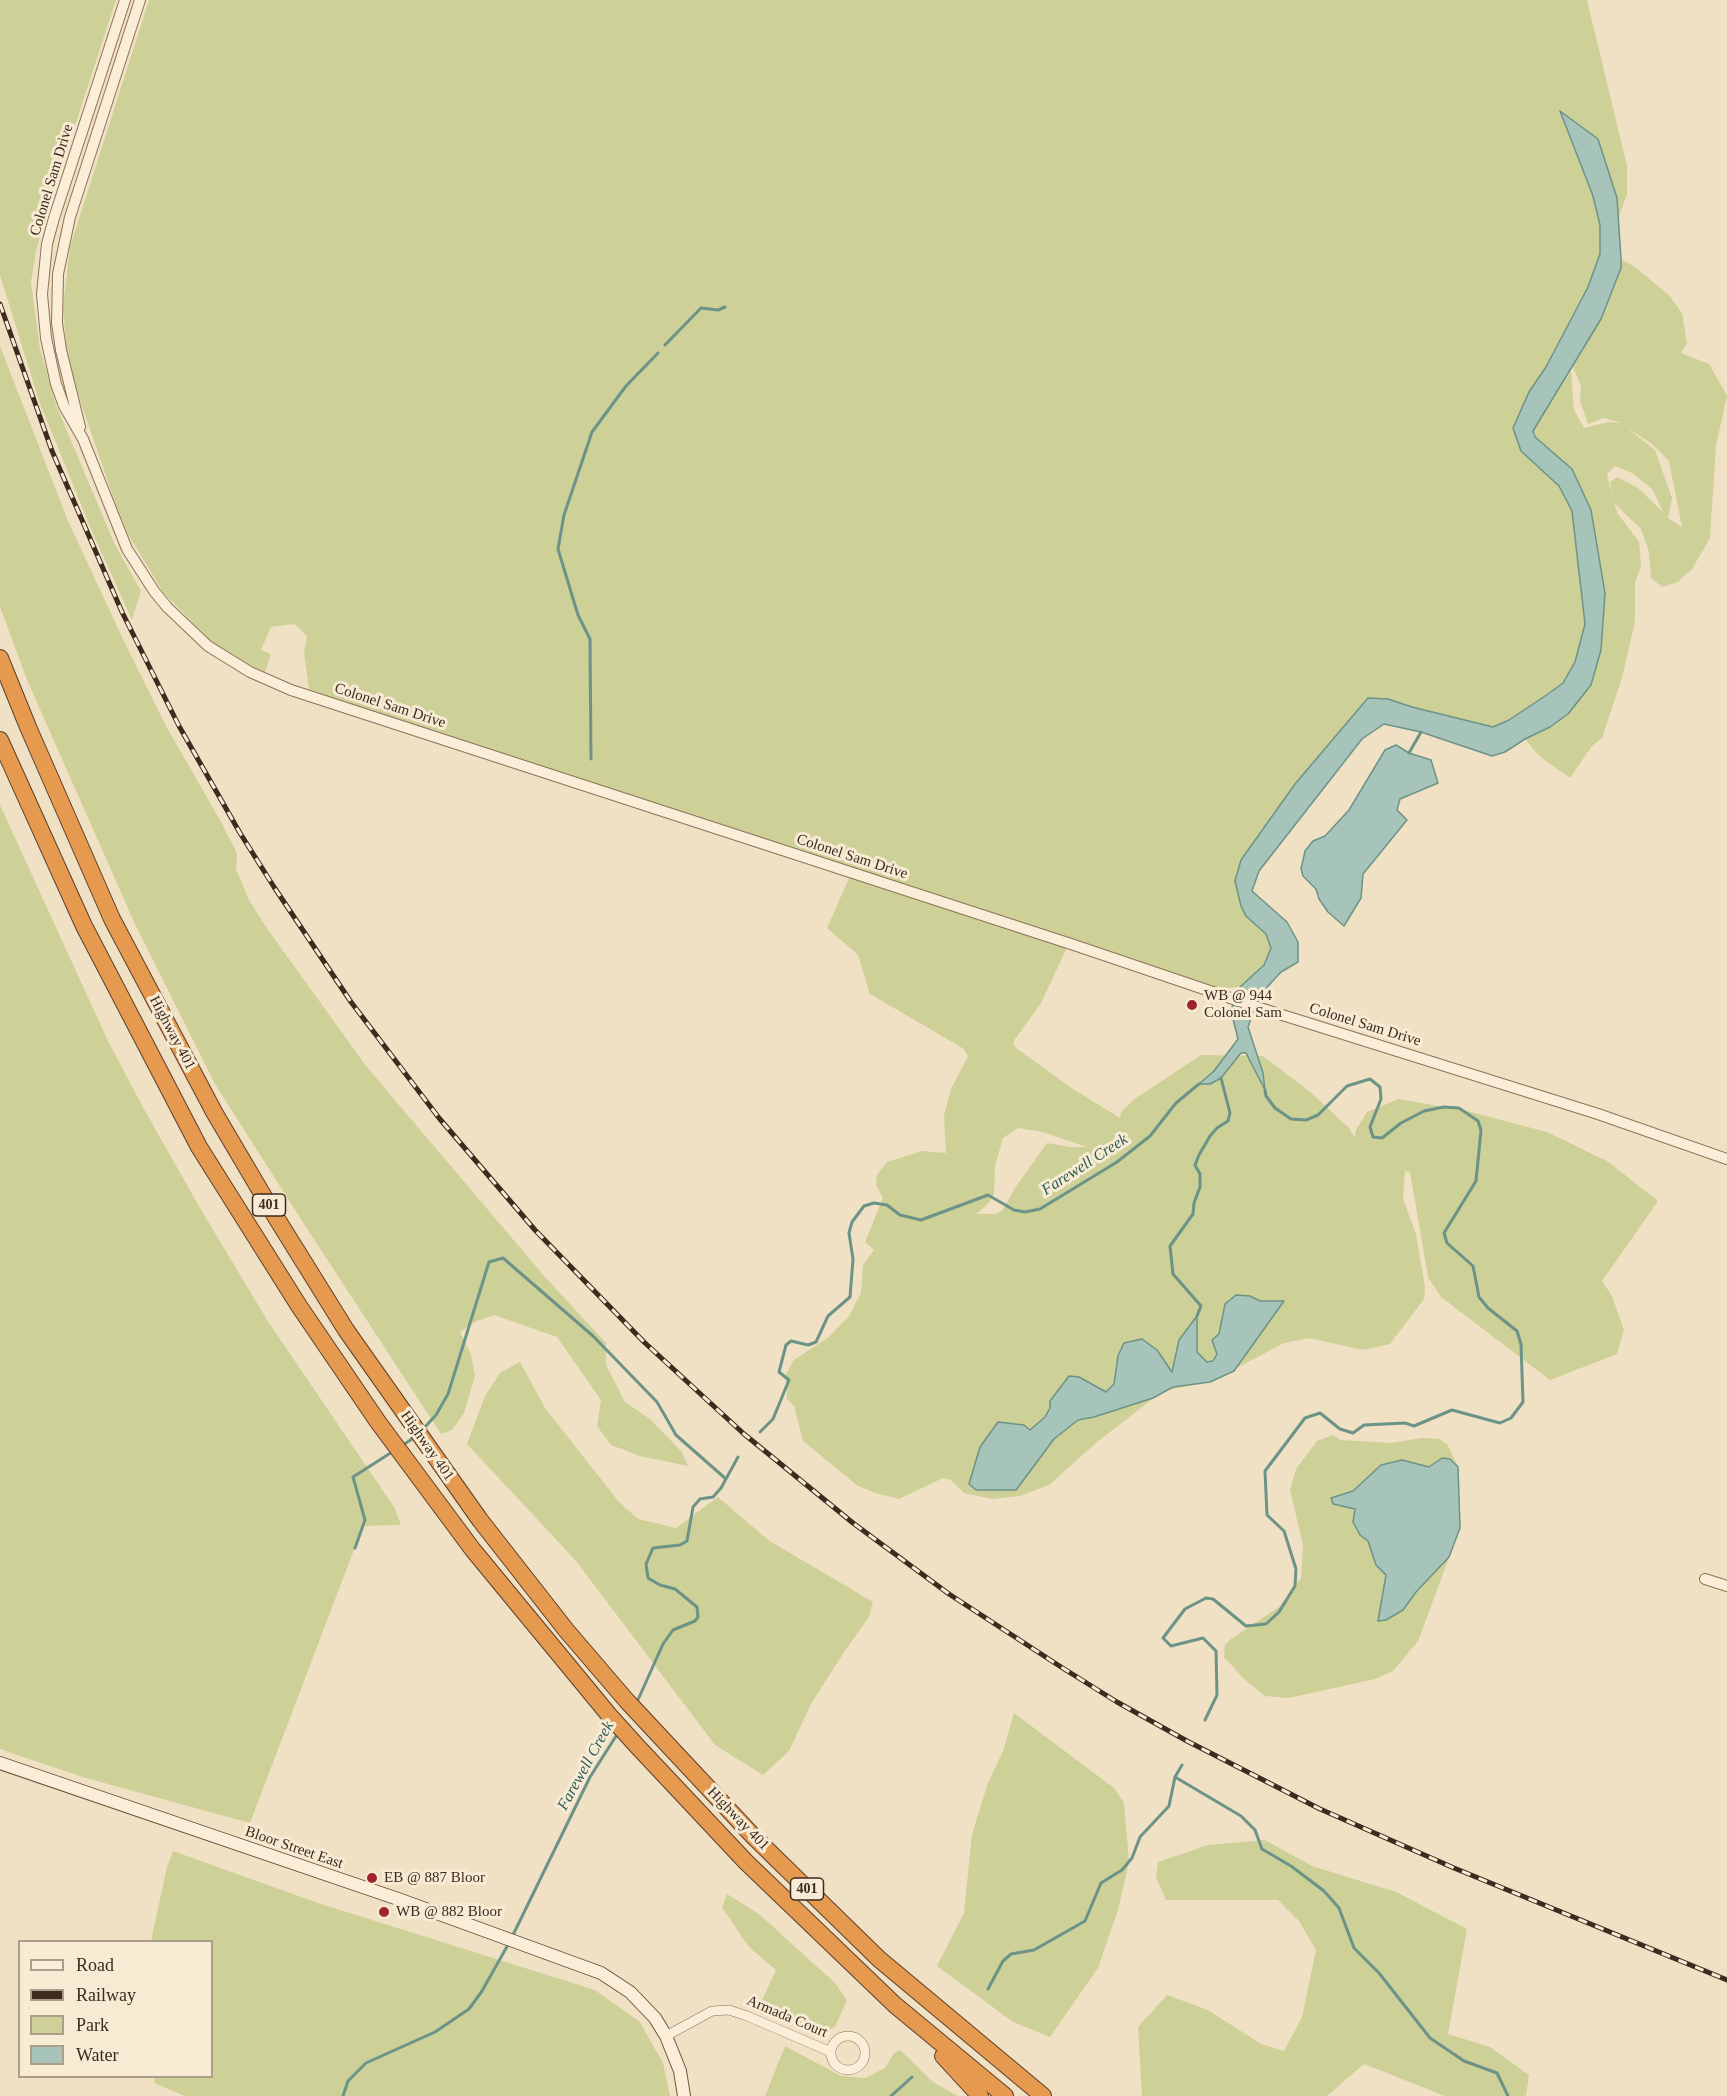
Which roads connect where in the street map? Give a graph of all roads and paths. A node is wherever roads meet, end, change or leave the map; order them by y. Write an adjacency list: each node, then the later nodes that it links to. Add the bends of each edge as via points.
1 (125, 0): 3 (street, Colonel Sam Drive, via 54,218 44,268 42,294 50,362 64,406)
2 (140, 0): 3 (street, Colonel Sam Drive, via 70,217 58,274 61,350)
3 (83, 439): 6 (street, Colonel Sam Drive, via 127,549 154,591 208,646 250,672 300,693 1260,1008 1587,1110)
4 (0, 658): 16 (highway, Highway 401 / 401, via 112,919 214,1112 346,1330 480,1520 626,1700 754,1837 879,1959)
5 (0, 740): 10 (highway, Highway 401 / 401, via 84,926 199,1147 299,1306 398,1449 473,1550 609,1715 746,1862)
6 (1727, 1159)
7 (1705, 1579): 8 (street)
8 (1727, 1586)
9 (0, 1763): 11 (main road, Bloor Street East, via 587,1966 615,1981 644,2005)
10 (896, 2005): 14 (highway); 15 (highway, Highway 401 / 401)
11 (666, 2036): 12 (street, Armada Court, via 712,2011 729,2010); 13 (main road, Bloor Street East, via 680,2071)
12 (831, 2052)
13 (684, 2096)
14 (980, 2096)
15 (1005, 2096)
16 (1043, 2096)

